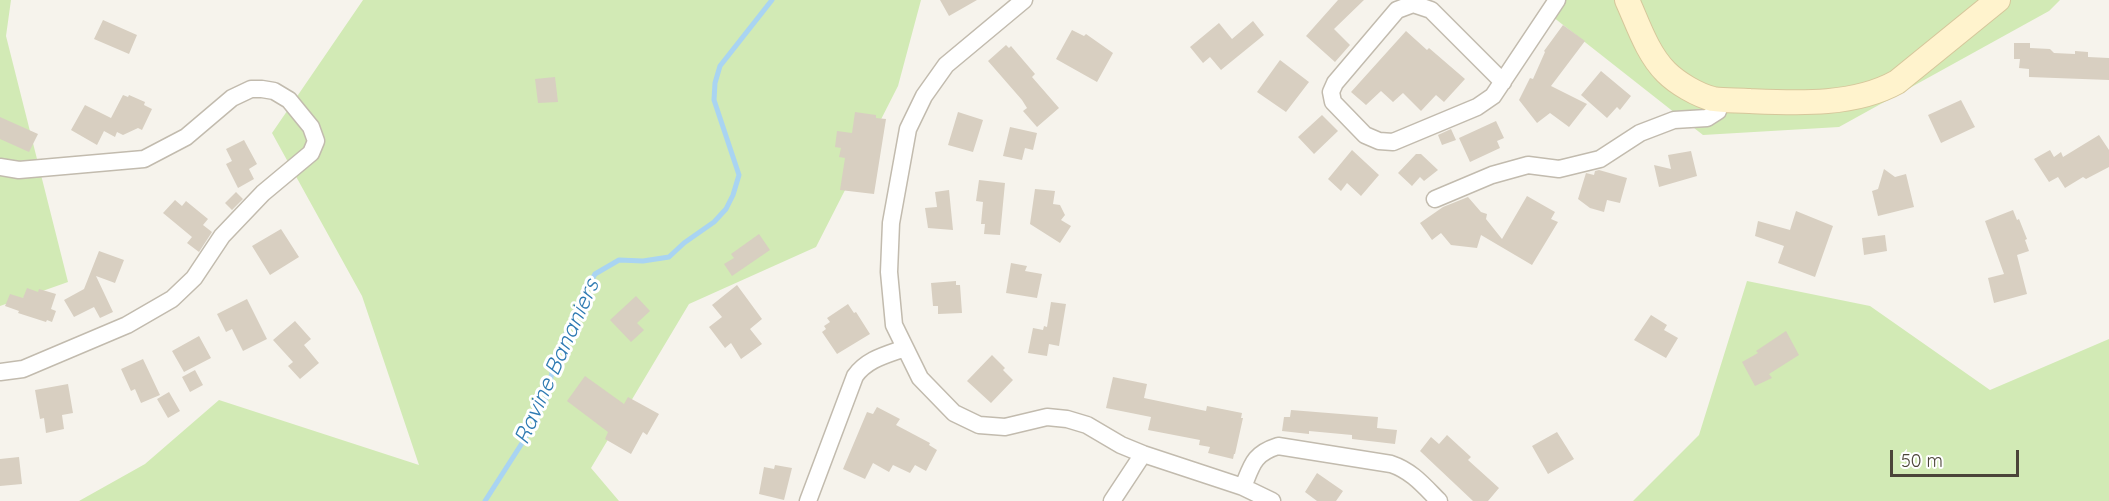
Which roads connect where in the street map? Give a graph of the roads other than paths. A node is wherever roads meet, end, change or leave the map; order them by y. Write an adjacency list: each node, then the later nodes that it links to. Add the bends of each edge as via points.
1 (1024, 0): 9 (street, via 946,65 924,96 908,129 891,223 889,272 894,325)
2 (1557, 0): 5 (street)
3 (1627, 0): 6 (main road, via 1647,46 1666,72 1693,91)
4 (1998, 0): 6 (main road, via 1882,90 1859,97 1793,103)
5 (1503, 82): 5 (street, via 1493,96 1477,107 1393,142 1365,135 1334,102 1331,92 1397,10 1413,4 1431,10)
6 (1721, 99): 8 (street, via 1718,111 1707,118 1674,120 1640,133 1599,159 1559,169 1528,165)
7 (0, 167): 10 (street, via 19,170 144,159 186,137 232,98 251,89 274,91 289,100 311,127 316,141 310,153 263,193 222,236 194,279 172,299 127,325 23,369)
8 (1435, 199)
9 (905, 348): 11 (street, via 920,378 954,413 979,426 1005,428 1047,417 1066,419 1087,425); 13 (street, via 873,359 855,376)
10 (0, 372)
11 (1143, 454): 12 (street); 14 (street)
12 (1243, 487): 15 (street); 16 (street, via 1254,459 1263,450 1278,446 1397,466 1414,476)
13 (808, 501)
14 (1112, 501)
15 (1272, 501)
16 (1439, 501)

